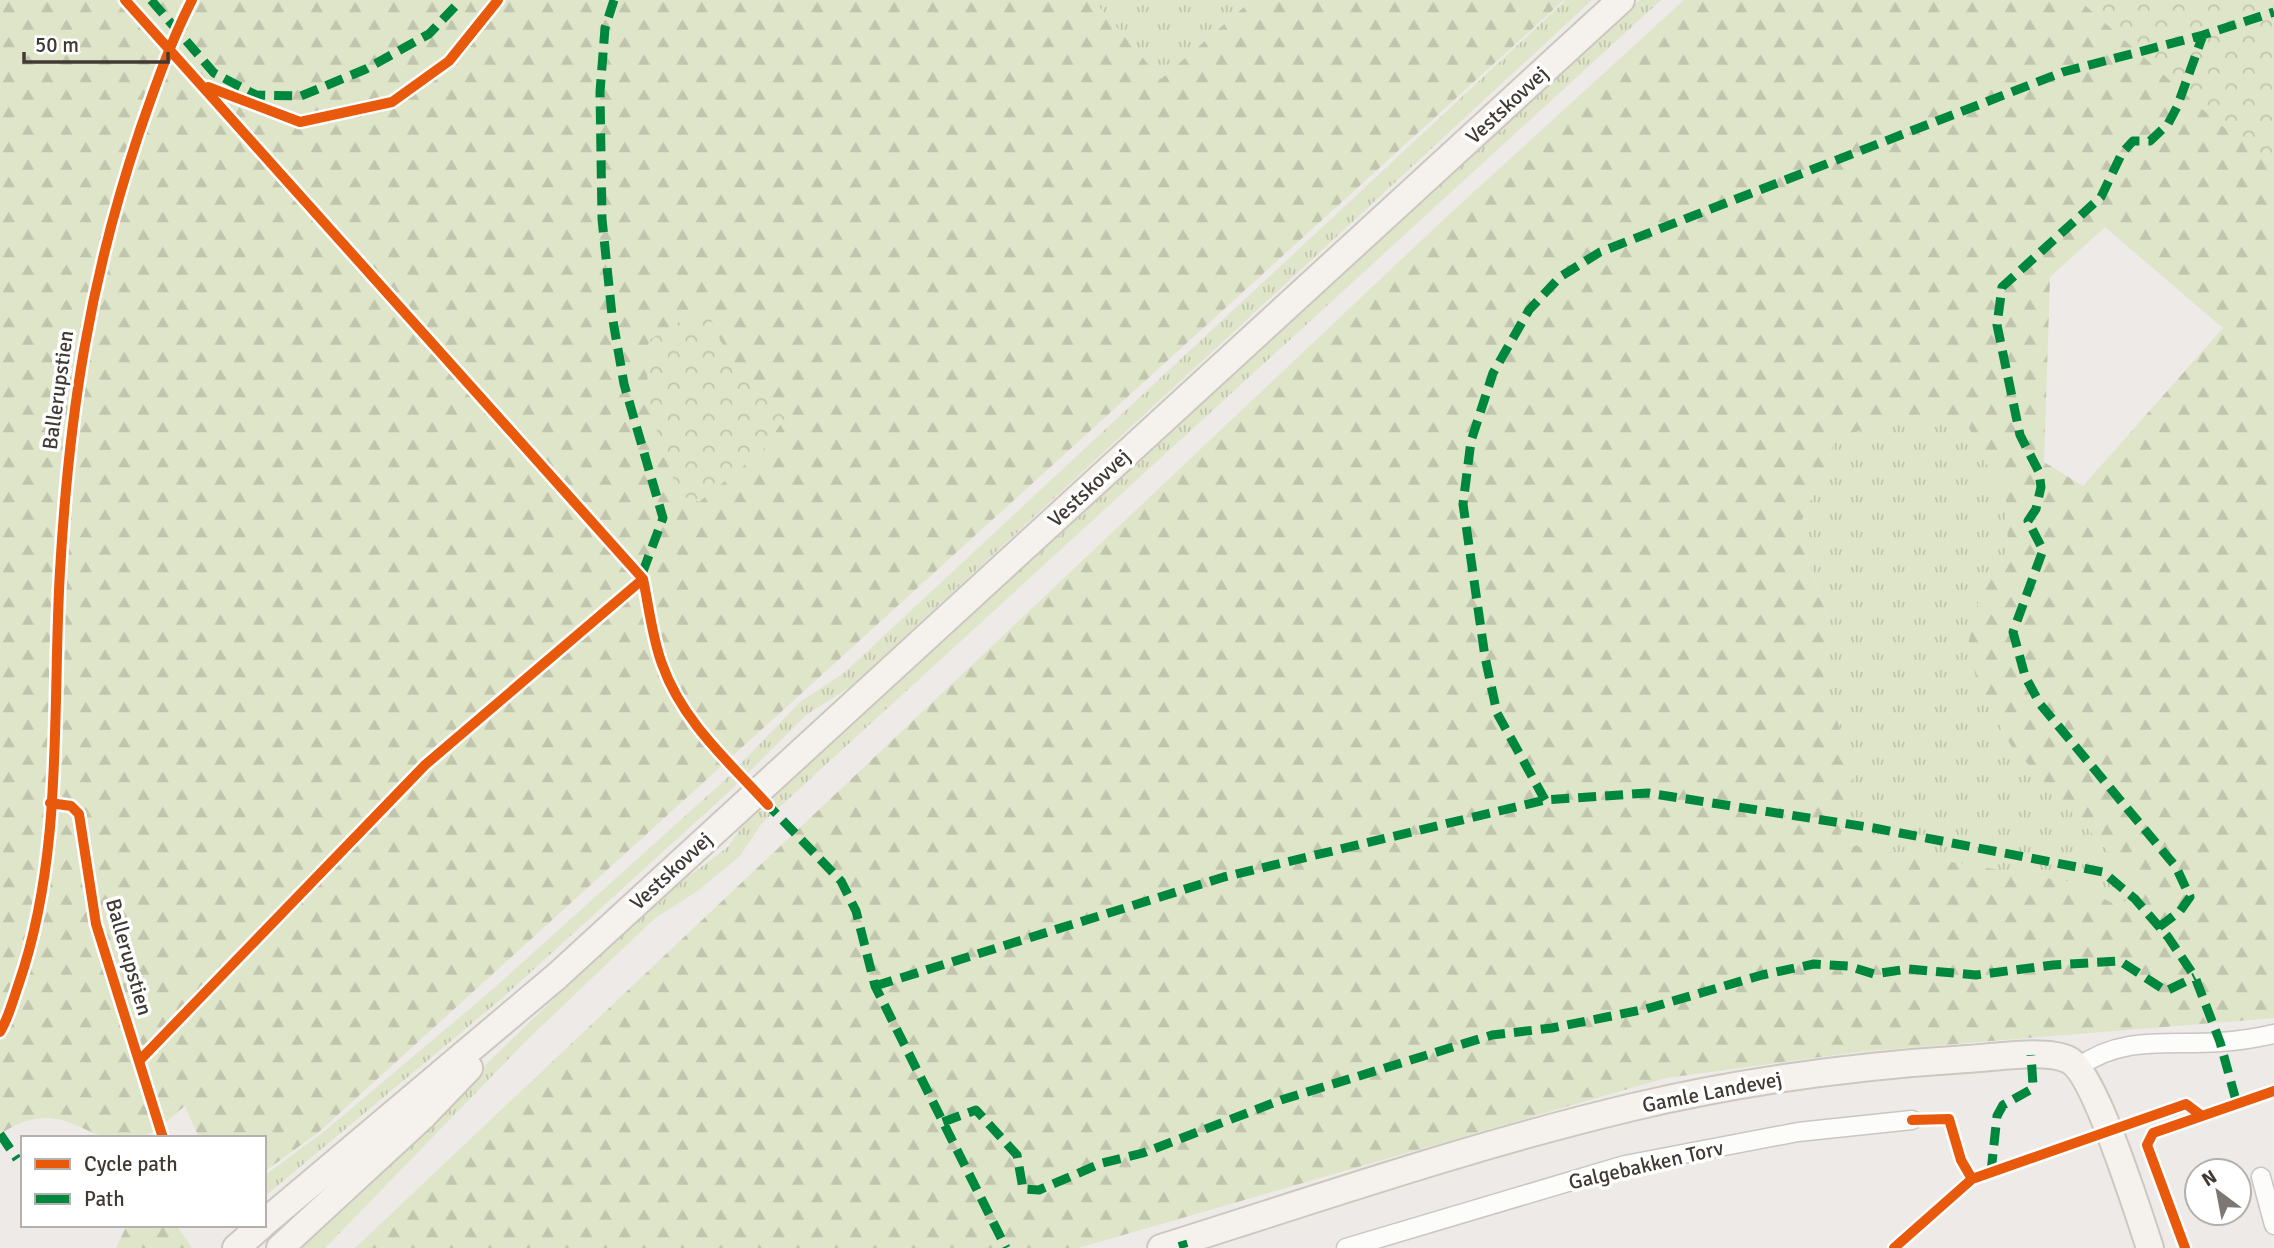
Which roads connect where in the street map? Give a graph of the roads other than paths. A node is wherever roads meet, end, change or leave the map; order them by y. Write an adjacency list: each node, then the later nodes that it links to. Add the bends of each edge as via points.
1 (1621, 0): 2 (street, Vestskovvej)
2 (557, 976): 7 (street, Vestskovvej); 11 (street, Vestskovvej, via 422,1117)
3 (2274, 1034): 4 (street, via 2220,1042 2128,1045 2112,1048)
4 (2079, 1067): 12 (street, Gamle Landevej, via 2043,1055 1916,1063 1781,1078 1633,1107 1408,1170); 14 (street)
5 (1912, 1120): 13 (street, Galgebakken Torv, via 1798,1132 1625,1166)
6 (2261, 1177): 8 (street)
7 (266, 1221)
8 (2274, 1225)
9 (260, 1227): 10 (street, Vestskovvej)
10 (236, 1248)
11 (280, 1248)
12 (1161, 1248)
13 (1346, 1248)
14 (2150, 1248)

